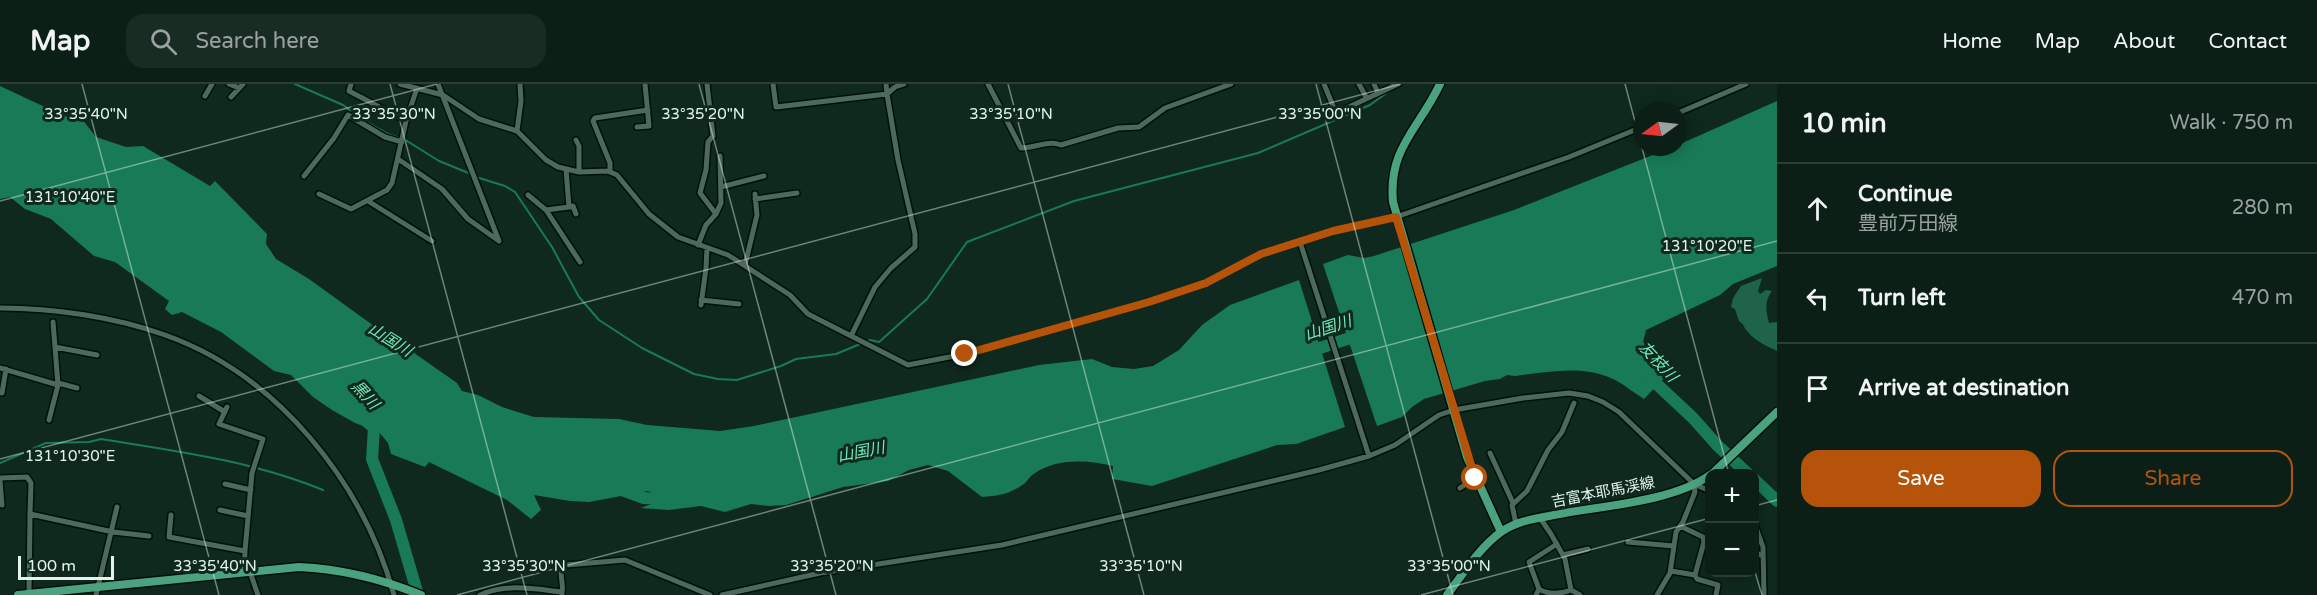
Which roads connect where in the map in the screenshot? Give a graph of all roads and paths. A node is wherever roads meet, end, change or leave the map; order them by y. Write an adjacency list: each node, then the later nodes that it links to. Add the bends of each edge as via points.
1 (212, 84): 25 (street)
2 (229, 84): 20 (street)
3 (351, 84): 30 (street, via 349,91)
4 (400, 84): 21 (street)
5 (438, 84): 24 (street)
6 (520, 84): 32 (street)
7 (645, 84): 29 (street)
8 (707, 84): 51 (street, via 713,136 708,142 700,193)
9 (773, 84): 23 (street, via 776,107)
10 (886, 84): 23 (street)
11 (904, 84): 23 (street)
12 (988, 84): 13 (street, via 1021,148 1054,142 1061,145 1118,128 1139,127 1165,108)
13 (1231, 84)
14 (1324, 84): 27 (street, via 1336,113)
15 (1359, 84): 27 (street)
16 (1374, 84): 22 (street)
17 (1398, 84): 22 (street)
18 (1440, 84): 52 (main road, via 1396,161 1391,183)
19 (1746, 84): 28 (street)
20 (241, 86): 26 (street)
21 (417, 88): 24 (street); 30 (street)
22 (1378, 93): 27 (street)
23 (887, 94): 62 (street, via 915,247 875,287)
24 (443, 95): 32 (street, via 479,119); 37 (street, via 499,241 468,219 442,189)
25 (205, 96)
26 (231, 97)
27 (1366, 97)
28 (1687, 109)
29 (648, 110): 31 (street, via 649,126); 40 (street, via 592,121)
30 (406, 121): 35 (street)
31 (638, 127)
32 (517, 131): 38 (street, via 546,160)
33 (1633, 131): 52 (street)
34 (576, 140): 39 (street)
35 (402, 142): 37 (street); 41 (street, via 348,115)
36 (720, 156): 43 (street)
37 (398, 159): 47 (street, via 392,183)
38 (566, 169): 39 (street); 48 (street)
39 (579, 172): 40 (street)
40 (610, 172): 55 (street, via 664,228)
41 (304, 176)
42 (764, 176): 43 (street)
43 (721, 187): 51 (street)
44 (797, 193): 58 (street, via 755,197 757,215)
45 (319, 194): 47 (street, via 351,209)
46 (528, 195): 49 (street)
47 (368, 201): 53 (street)
48 (569, 207): 49 (street); 50 (street, via 573,206)
49 (546, 210): 57 (street)
50 (576, 214)
51 (716, 214): 55 (street, via 706,225)
52 (1397, 220): 54 (street, via 1333,231); 71 (main road)
53 (432, 241)
54 (1300, 242): 62 (street, via 1261,254 1206,283 1149,302 921,364 908,365); 75 (street)
55 (698, 245): 56 (street)
56 (707, 248): 58 (street); 59 (street, via 701,302)
57 (580, 262)
58 (745, 265): 62 (street, via 790,295 808,314)
59 (739, 304)
60 (0, 308): 110 (street, via 60,312 154,331 203,352 243,376 289,416 337,472)
61 (53, 322): 63 (street)
62 (851, 336)
63 (55, 347): 64 (street); 66 (street)
64 (98, 355)
65 (3, 368): 66 (street); 68 (street)
66 (58, 384): 67 (street); 73 (street)
67 (77, 388)
68 (2, 393)
69 (199, 396): 84 (street, via 226,410 219,424 263,440)
70 (1574, 403): 85 (street, via 1562,432 1527,491)
71 (1453, 408): 75 (street, via 1395,445); 77 (main road); 81 (street, via 1569,393 1588,396 1619,412)
72 (1777, 412): 76 (main road, 吉富本耶馬渓線)
73 (49, 420)
74 (1490, 453): 85 (street)
75 (1369, 456): 122 (street, via 1002,545 820,573)
76 (1716, 469)
77 (1475, 478): 82 (street); 97 (main road)
78 (1705, 478): 81 (main road, 吉富本耶馬渓線)
79 (0, 479): 86 (street); 89 (street, via 27,477 31,483)
80 (225, 484): 84 (street)
81 (1694, 484): 83 (street); 92 (main road, 吉富本耶馬渓線, via 1644,499); 95 (street, via 1695,492)
82 (1460, 488)
83 (1705, 489)
84 (251, 490): 91 (street)
85 (1513, 503): 94 (street)
86 (2, 505)
87 (117, 507): 96 (street)
88 (220, 510): 91 (street)
89 (30, 514): 96 (street); 114 (street)
90 (171, 514): 103 (street, via 169,537)
91 (248, 516): 103 (street)
92 (1540, 518): 94 (main road, 吉富本耶馬渓線); 100 (street)
93 (1755, 523): 106 (street)
94 (1516, 524): 97 (main road, 吉富本耶馬渓線)
95 (1680, 526): 101 (street); 109 (street, via 1703,537)
96 (113, 532): 98 (street); 112 (street)
97 (1501, 532): 123 (main road, 吉富本耶馬渓線)
98 (149, 536)
99 (1628, 542): 101 (street)
100 (1557, 544): 105 (street); 113 (street, via 1529,562)
101 (1674, 546): 107 (street)
102 (1588, 549): 105 (street)
103 (245, 551): 108 (street)
104 (1759, 554): 106 (street)
105 (1563, 555): 111 (street)
106 (1763, 556): 127 (street)
107 (1671, 571): 109 (street); 125 (street)
108 (247, 572): 110 (main road, via 326,568); 112 (main road); 117 (street)
109 (1695, 575): 126 (street, via 1718,585)
110 (394, 585): 118 (street); 119 (main road)
111 (1571, 590): 113 (street, via 1563,594); 124 (street)
112 (98, 591): 114 (main road)
113 (1537, 592)
114 (29, 594): 116 (main road)
115 (562, 594): 120 (street, via 509,588); 121 (street, via 562,567 625,560)
116 (18, 595)
117 (258, 595)
118 (394, 595)
119 (421, 595)
120 (480, 595)
121 (710, 595)
122 (722, 595)
123 (1447, 595)
124 (1580, 595)
125 (1657, 595)
126 (1716, 595)
127 (1764, 595)

